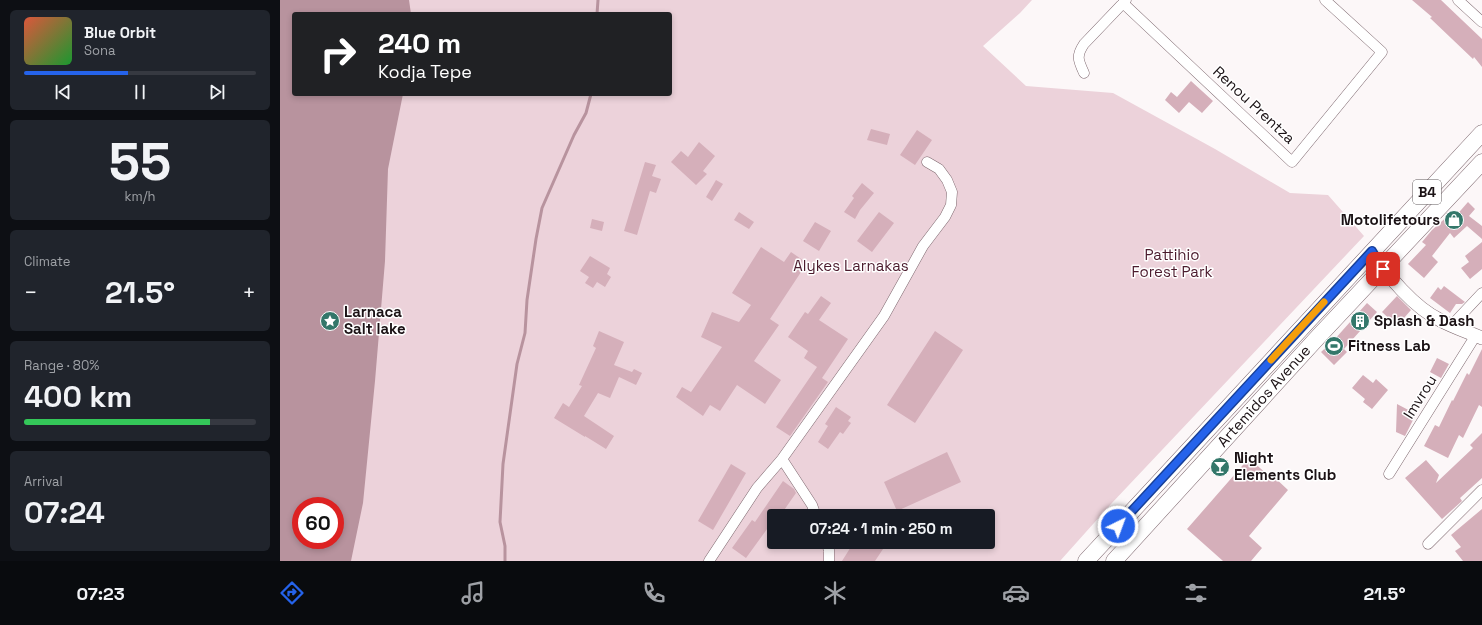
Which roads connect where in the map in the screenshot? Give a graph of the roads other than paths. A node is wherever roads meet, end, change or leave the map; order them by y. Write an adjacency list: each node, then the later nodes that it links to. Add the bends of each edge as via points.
1 (1325, 0): 3 (street, Renou Prentza, via 1382,52 1292,162)
2 (1458, 0): 4 (street)
3 (1124, 1): 5 (street, Renou Prentza, via 1079,52 1079,62)
4 (1482, 22)
5 (1084, 73)
6 (1482, 133): 9 (main road, Artemidos Avenue / B4)
7 (927, 162): 14 (street, via 938,169 952,192 951,204 945,217 923,246 884,316)
8 (1482, 162): 10 (main road, Artemidos Avenue / B4)
9 (1372, 251): 10 (street); 22 (main road, Artemidos Avenue / B4)
10 (1383, 269): 12 (street, via 1426,312); 23 (main road, Artemidos Avenue / B4)
11 (1482, 293): 12 (street)
12 (1452, 325): 13 (street)
13 (1479, 337): 15 (street, Imvrou)
14 (782, 459): 17 (street); 20 (street, via 756,488)
15 (1389, 474)
16 (1482, 490): 18 (street)
17 (813, 509)
18 (1428, 544)
19 (829, 549): 21 (street)
20 (709, 561)
21 (829, 561)
22 (1086, 561)
23 (1114, 561)

